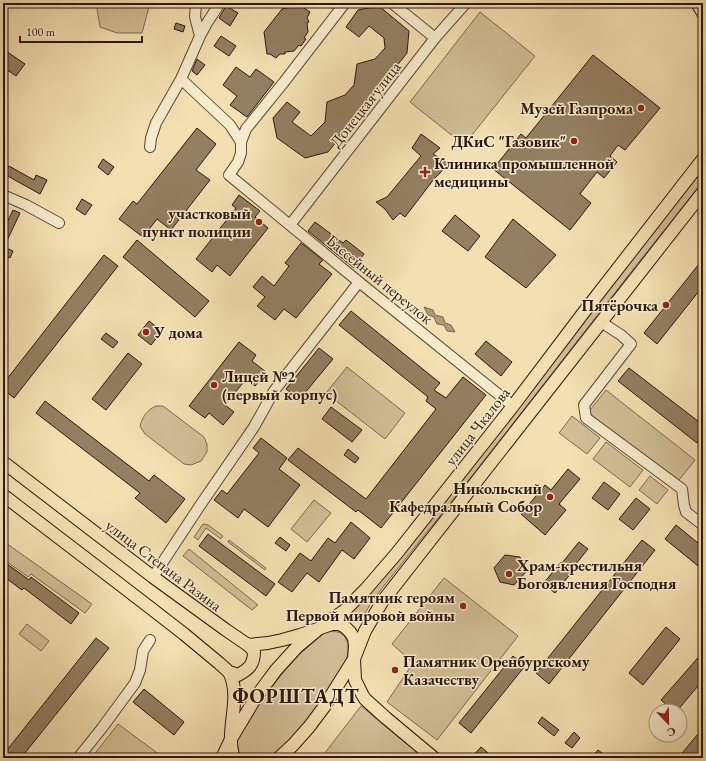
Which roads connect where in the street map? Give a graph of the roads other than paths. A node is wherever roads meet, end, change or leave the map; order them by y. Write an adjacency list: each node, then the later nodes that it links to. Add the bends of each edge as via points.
1 (196, 3): 8 (street, via 195,17)
2 (220, 3): 8 (street)
3 (345, 3): 12 (street)
4 (392, 3): 9 (street)
5 (466, 3): 9 (street, Донецкая улица)
6 (697, 3): 7 (main road)
7 (703, 13)
8 (200, 36): 10 (street)
9 (435, 38): 19 (street, Донецкая улица)
10 (182, 79): 11 (street); 14 (street, via 156,122)
11 (230, 125): 12 (street); 13 (street)
12 (247, 127): 13 (street)
13 (241, 142): 19 (street, Бассейный переулок, via 238,162 229,175)
14 (150, 147)
15 (703, 159): 22 (main road, улица Чкалова)
16 (703, 192): 21 (main road, улица Чкалова)
17 (4, 199): 18 (street, via 26,205)
18 (59, 223)
19 (290, 225): 20 (street, Бассейный переулок)
20 (359, 282): 22 (street, Бассейный переулок); 26 (street, via 274,391 254,427)
21 (601, 322): 25 (street, via 631,344 584,405 586,418 682,489 686,512); 30 (main road, улица Чкалова, via 382,602 365,632)
22 (513, 406): 27 (main road, улица Чкалова, via 366,589 344,611)
23 (3, 462): 26 (main road, улица Степана Разина)
24 (3, 494): 31 (main road)
25 (703, 525)
26 (153, 577): 29 (main road, улица Степана Разина)
27 (322, 627): 29 (main road, via 268,643); 30 (main road, via 339,624 350,632 354,638); 32 (main road, улица Чкалова, via 297,647 276,670 256,697)
28 (150, 640): 33 (street, via 143,651 135,683)
29 (248, 645): 31 (main road, via 254,651 254,659 248,670 238,675)
30 (354, 659): 36 (main road, улица Чкалова, via 309,727); 37 (main road, via 355,680 366,699)
31 (229, 672): 32 (main road, via 234,698)
32 (231, 739): 34 (main road, улица Чкалова); 35 (main road)
33 (78, 758)
34 (222, 758)
35 (234, 758)
36 (279, 758)
37 (434, 758)

